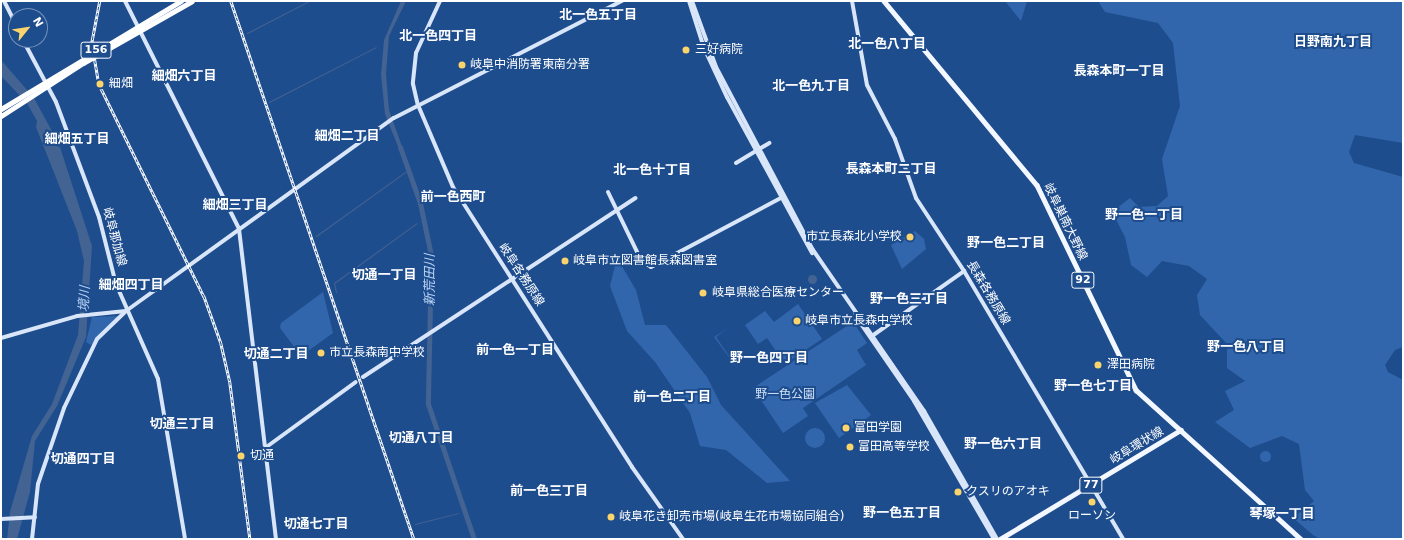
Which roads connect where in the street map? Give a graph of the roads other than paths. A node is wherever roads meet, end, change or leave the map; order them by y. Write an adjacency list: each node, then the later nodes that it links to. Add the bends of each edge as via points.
1 (124, 1): 10 (street)
2 (180, 1): 9 (highway, 156)
3 (192, 1): 9 (highway, 156)
4 (440, 1): 16 (street, 岐阜各務原線, via 416,53 413,77)
5 (622, 1): 16 (street)
6 (690, 1): 20 (street, via 710,64)
7 (852, 1): 27 (street, 長森各務原線, via 870,96 895,139 916,198)
8 (884, 1): 34 (main road, 岐阜巣南大野線 / 92, via 1030,175 1132,384)
9 (163, 14): 10 (highway, 156)
10 (136, 29): 12 (highway, 156); 13 (highway, 156); 26 (street)
11 (27, 48): 12 (street, 岐阜那加線)
12 (45, 80): 13 (street, 岐阜那加線); 14 (highway, 156)
13 (48, 86): 14 (highway, 156); 29 (street, 岐阜那加線, via 99,217)
14 (32, 92): 15 (highway, 156)
15 (16, 103): 17 (highway, 156); 18 (highway, 156)
16 (418, 105): 26 (street, via 387,122); 28 (street, 岐阜各務原線, via 453,187)
17 (1, 109)
18 (1, 116)
19 (769, 143): 20 (street)
20 (758, 150): 21 (street); 24 (street); 30 (street, via 813,250)
21 (736, 163)
22 (608, 192): 25 (street)
23 (635, 198): 25 (street)
24 (781, 198): 25 (street, via 651,267 640,260); 30 (street, via 811,251)
25 (617, 208): 28 (street)
26 (239, 229): 29 (street); 35 (street)
27 (964, 271): 30 (street); 36 (street, 長森各務原線)
28 (511, 277): 32 (street); 42 (street, 岐阜各務原線, via 640,479)
29 (126, 311): 31 (street, via 77,316); 37 (street, via 97,339 67,401 38,484); 40 (street, 岐阜那加線, via 162,394)
30 (872, 337): 43 (street, via 914,400); 44 (street, via 924,411)
31 (1, 338)
32 (363, 378)
33 (356, 382): 35 (street)
34 (1181, 430): 36 (main road, 岐阜環状線 / 77); 47 (main road, 岐阜巣南大野線 / 92)
35 (265, 448): 41 (street)
36 (1091, 485): 45 (main road, 岐阜環状線 / 77); 46 (street, 長森各務原線)
37 (35, 517): 38 (street); 39 (street)
38 (1, 520)
39 (32, 539)
40 (185, 539)
41 (276, 539)
42 (683, 539)
43 (994, 539)
44 (997, 539)
45 (1000, 539)
46 (1123, 539)
47 (1301, 539)

